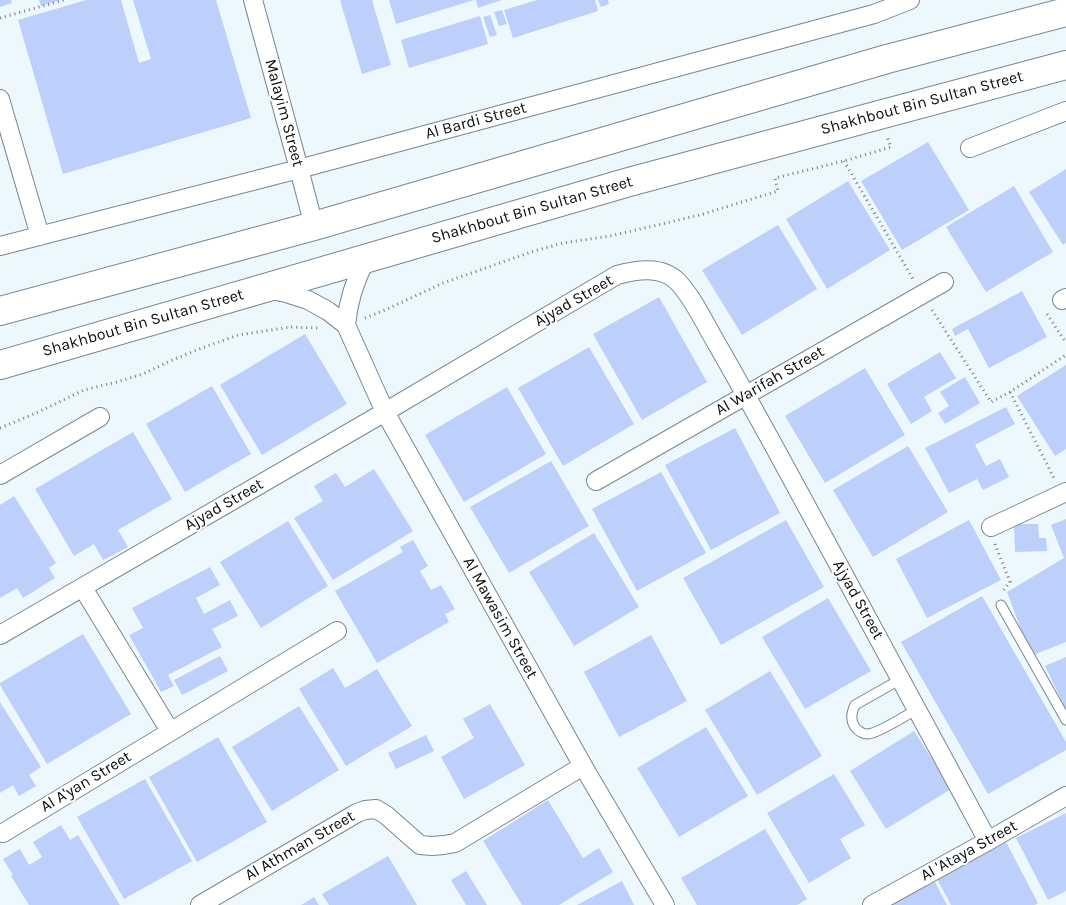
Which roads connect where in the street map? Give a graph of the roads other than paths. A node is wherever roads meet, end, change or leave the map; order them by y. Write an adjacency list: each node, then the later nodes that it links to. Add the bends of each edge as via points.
1 (252, 0): 8 (street, Malayim Street)
2 (910, 0): 8 (street, Al Bardi Street, via 874,14)
3 (1058, 9): 9 (main road)
4 (1066, 65): 12 (main road, Shakhbout Bin Sultan Street, via 629,182)
5 (0, 99): 10 (street)
6 (1066, 111): 7 (street)
7 (970, 148)
8 (300, 169): 9 (street, Malayim Street); 10 (street, Al Bardi Street)
9 (314, 226): 15 (main road)
10 (40, 236): 11 (street, Al Bardi Street)
11 (0, 246)
12 (366, 259): 14 (main road, Shakhbout Bin Sultan Street); 16 (street, via 352,291)
13 (944, 282): 18 (street, Al Warifah Street)
14 (264, 288): 16 (street, Al Mawasim Street, via 308,300); 17 (main road, Shakhbout Bin Sultan Street)
15 (0, 311)
16 (346, 325): 19 (street, Al Mawasim Street)
17 (0, 365)
18 (746, 395): 19 (street, Ajyad Street, via 677,280 664,272 649,270 617,275); 22 (street, Al Warifah Street); 29 (street, Ajyad Street)
19 (385, 412): 25 (street, Ajyad Street); 33 (street, Al Mawasim Street)
20 (100, 417): 21 (street)
21 (0, 475)
22 (596, 480)
23 (1064, 493): 24 (street)
24 (991, 527)
25 (83, 588): 28 (street, Ajyad Street); 32 (street)
26 (1001, 604): 31 (lane)
27 (337, 631): 32 (street, Al A'yan Street)
28 (0, 635)
29 (901, 679): 30 (street, Ajyad Street); 30 (lane, via 855,705 851,712 852,723 858,731 868,734)
30 (918, 709): 36 (street, Ajyad Street)
31 (1066, 720)
32 (170, 731): 35 (street, Al A'yan Street)
33 (583, 766): 37 (street, Al Athman Street, via 454,843 420,845 386,815 376,809 365,810); 38 (street, Al Mawasim Street)
34 (1066, 796): 36 (street, Al 'Ataya Street)
35 (3, 833)
36 (988, 841): 39 (street, Al 'Ataya Street)
37 (200, 905)
38 (665, 905)
39 (872, 905)

